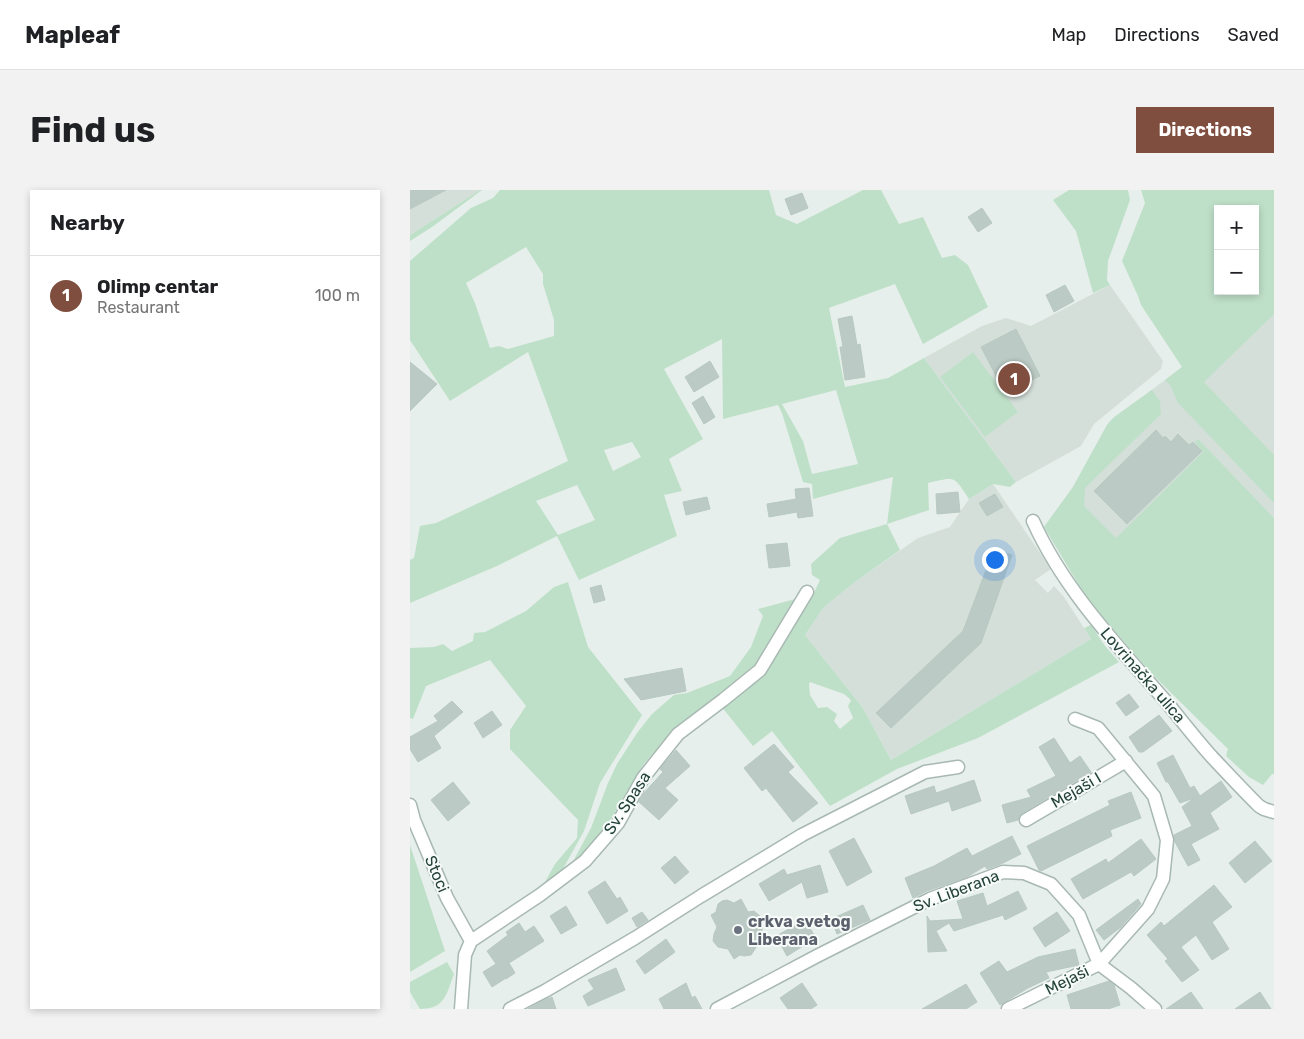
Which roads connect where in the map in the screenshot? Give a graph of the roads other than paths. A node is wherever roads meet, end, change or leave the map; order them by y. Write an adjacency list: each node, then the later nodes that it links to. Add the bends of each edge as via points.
1 (1033, 521): 7 (street, Lovrinačka ulica, via 1065,580 1104,630 1211,756 1259,806)
2 (807, 592): 9 (street, Sv. Spasa, via 760,670 678,734 643,778 618,823 585,861)
3 (1075, 719): 4 (street, via 1098,728)
4 (1126, 761): 8 (street, Mejaši I); 10 (street, via 1154,796 1166,840 1163,879 1148,909)
5 (958, 767): 12 (street, via 924,772 802,835 627,943)
6 (410, 805): 9 (street, Stoci, via 448,898)
7 (1274, 812)
8 (1026, 820)
9 (471, 941): 11 (street, via 465,955)
10 (1099, 964): 13 (street, Sv. Liberana, via 1079,915 1051,884 1024,873 1003,872 930,899); 14 (street, Mejaši); 15 (street)
11 (460, 1009)
12 (510, 1009)
13 (718, 1009)
14 (1008, 1009)
15 (1155, 1009)

